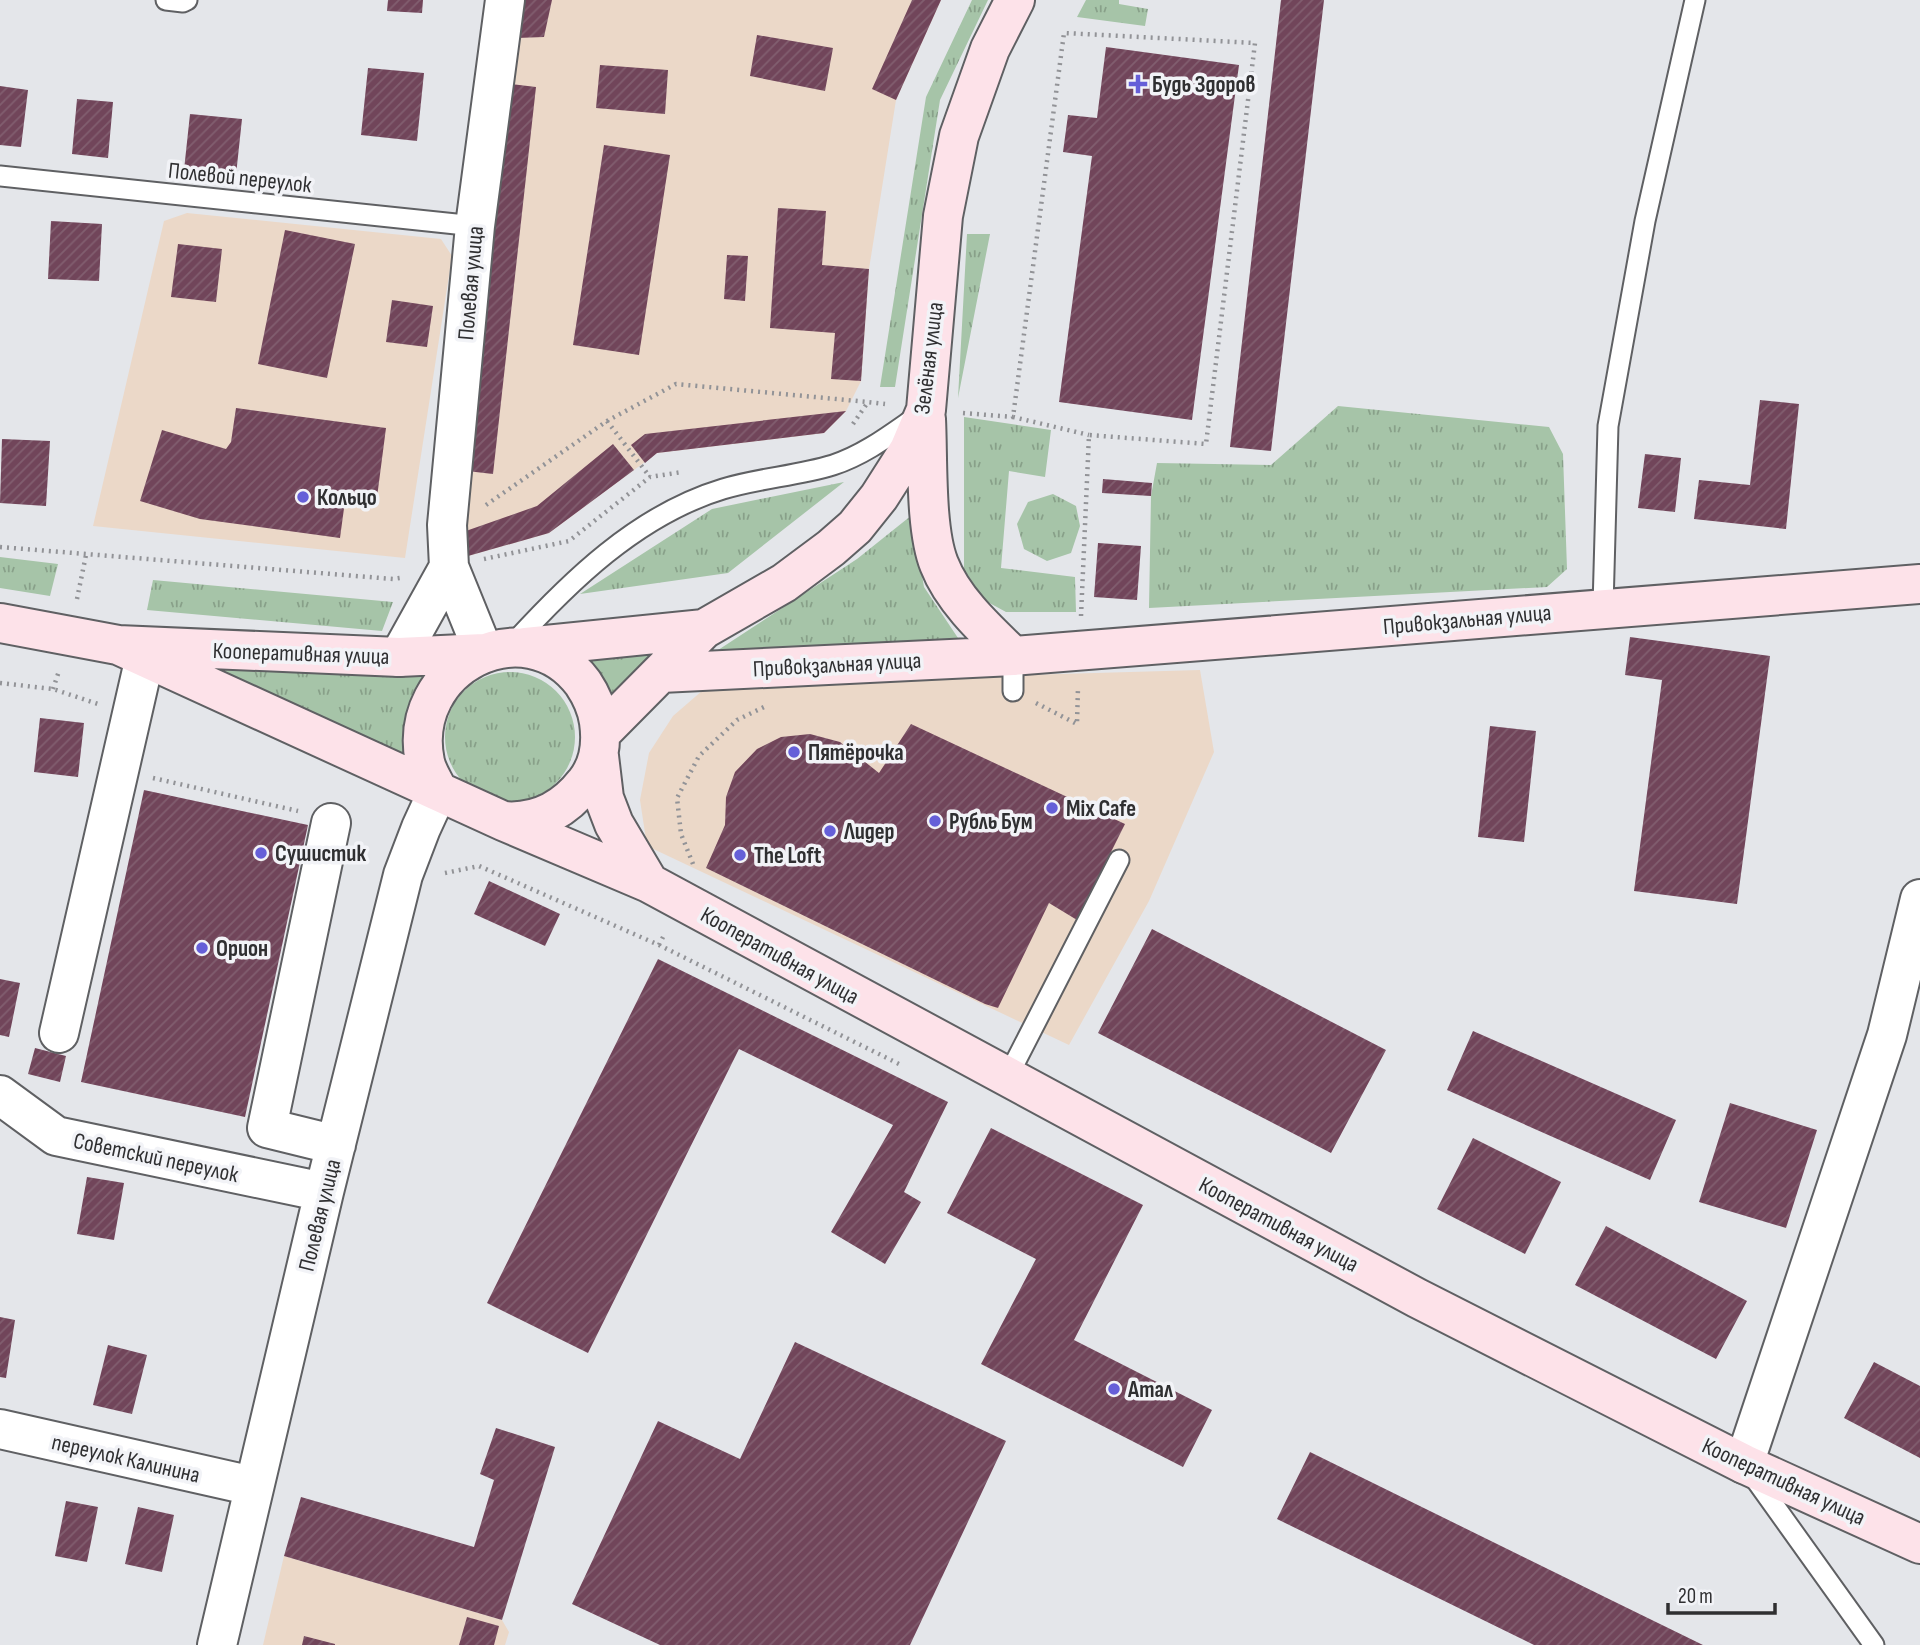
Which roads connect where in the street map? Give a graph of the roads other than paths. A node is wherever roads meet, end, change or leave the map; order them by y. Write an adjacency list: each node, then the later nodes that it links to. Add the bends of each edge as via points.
1 (166, 0): 2 (lane)
2 (187, 0)
3 (505, 0): 7 (street, Полевая улица)
4 (1015, 0): 8 (street, Зелёная улица, via 990,49 958,136 943,216)
5 (1695, 0): 11 (lane, via 1645,221 1608,426)
6 (0, 176): 7 (lane, Полевой переулок)
7 (475, 226): 9 (street, Полевая улица, via 447,525)
8 (926, 410): 13 (street, Зелёная улица, via 909,450 855,527 784,583); 15 (lane, via 868,450 833,465 723,489 673,509 613,549); 18 (street, via 932,541 939,565)
9 (449, 567): 15 (street, Полевая улица); 16 (street)
10 (1920, 584): 11 (street, Привокзальная улица)
11 (1603, 607): 18 (street, Привокзальная улица, via 1079,650)
12 (0, 623): 14 (street, Кооперативная улица)
13 (705, 628): 15 (street, Зелёная улица); 17 (street, Зелёная улица)
14 (132, 651): 16 (street, Кооперативная улица); 20 (street, Кооперативная улица); 26 (street, via 125,742)
15 (496, 651): 16 (street, Кооперативная улица); 19 (street, via 538,651 577,676 598,713); 20 (street, via 458,667 439,686 425,713 426,764)
16 (399, 657)
17 (661, 673): 18 (street, Привокзальная улица); 19 (street, Зелёная улица)
18 (1013, 673)
19 (600, 744): 21 (street, via 590,777 559,809 537,819); 24 (street, via 604,798 614,824)
20 (439, 791): 21 (street); 29 (street, Полевая улица, via 403,875)
21 (503, 821): 24 (street, Кооперативная улица)
22 (331, 823): 29 (street, via 267,1128)
23 (1119, 860): 27 (lane)
24 (664, 892): 27 (street, Кооперативная улица)
25 (1920, 899): 32 (street, via 1887,1035)
26 (59, 1032)
27 (1007, 1078): 32 (street, Кооперативная улица, via 1417,1298)
28 (0, 1095): 30 (street, Советский переулок, via 57,1136)
29 (336, 1145): 30 (street, Полевая улица)
30 (324, 1192): 33 (street, Полевая улица)
31 (0, 1429): 33 (street, переулок Калинина)
32 (1744, 1464): 34 (street, Кооперативная улица); 36 (lane)
33 (253, 1486): 35 (street, Полевая улица)
34 (1920, 1544)
35 (217, 1645)
36 (1874, 1645)

